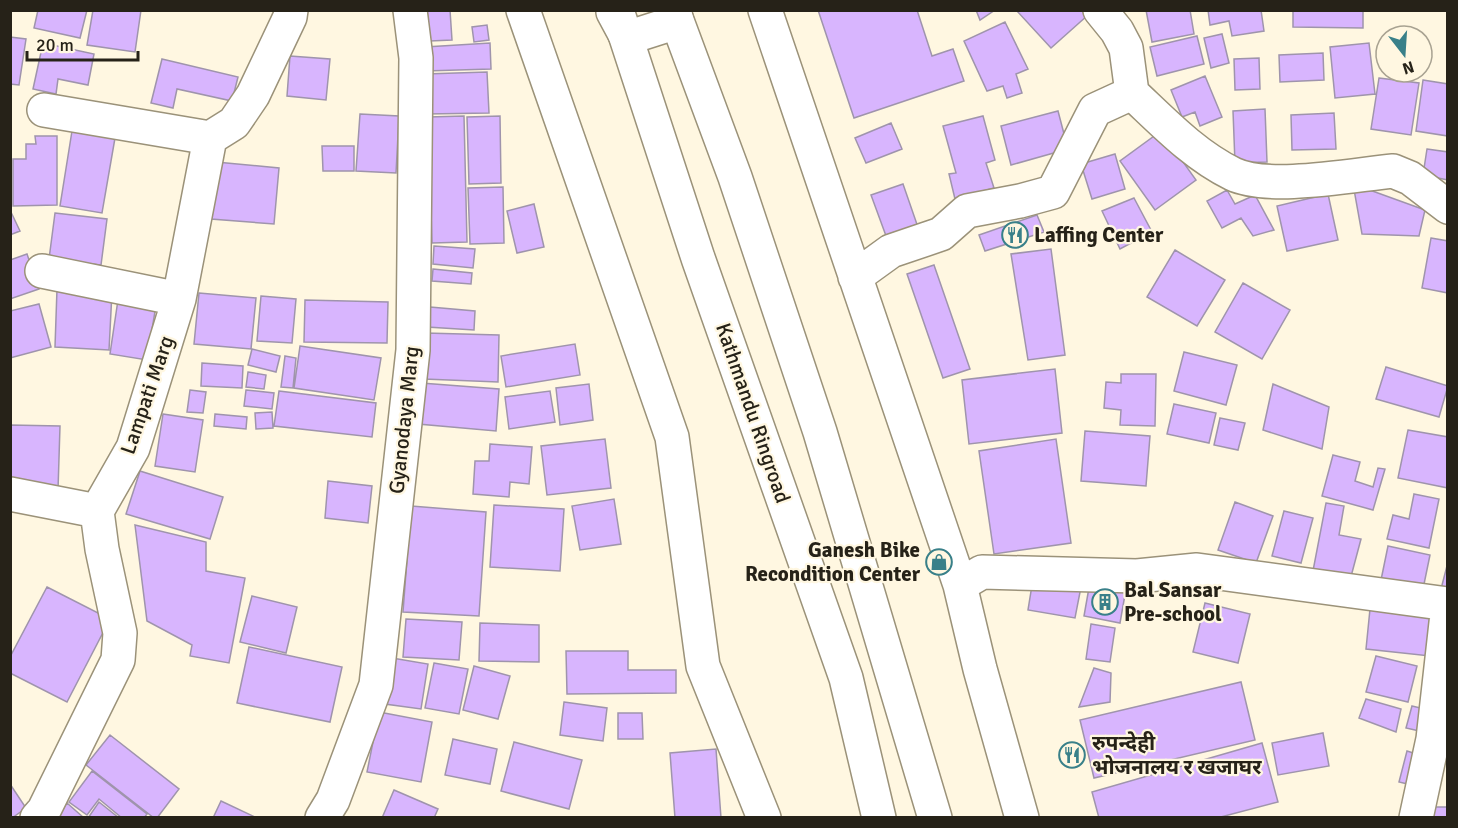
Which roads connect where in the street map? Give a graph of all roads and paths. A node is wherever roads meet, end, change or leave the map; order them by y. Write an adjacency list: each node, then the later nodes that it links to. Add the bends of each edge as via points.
1 (410, 10): 20 (main road, Gyanodaya Marg, via 416,58 413,350 376,685 333,800)
2 (523, 10): 21 (main road, via 672,437 703,666)
3 (765, 10): 13 (main road)
4 (1100, 10): 8 (main road, via 1126,48)
5 (281, 13): 10 (main road, via 253,94 234,123)
6 (675, 14): 7 (main road); 23 (main road, via 735,177 820,432)
7 (618, 20): 22 (main road, Kathmandu Ringroad, via 846,678)
8 (1132, 93): 11 (main road, via 1188,145 1234,175 1270,182 1393,171 1410,178); 13 (main road, via 1095,110 1053,192 967,211 941,234 891,251)
9 (44, 110): 10 (main road)
10 (210, 138): 14 (main road, Lampati Marg)
11 (1448, 207)
12 (42, 271): 14 (main road)
13 (855, 277): 17 (main road)
14 (179, 299): 16 (main road, Lampati Marg, via 133,448)
15 (10, 494): 16 (main road)
16 (97, 512): 19 (main road, via 120,633 118,660)
17 (960, 585): 18 (main road, via 982,572 1137,576 1197,570); 24 (main road)
18 (1448, 604): 25 (main road, via 1434,739)
19 (37, 818)
20 (322, 818)
21 (764, 818)
22 (879, 818)
23 (935, 818)
24 (1022, 818)
25 (1416, 818)

